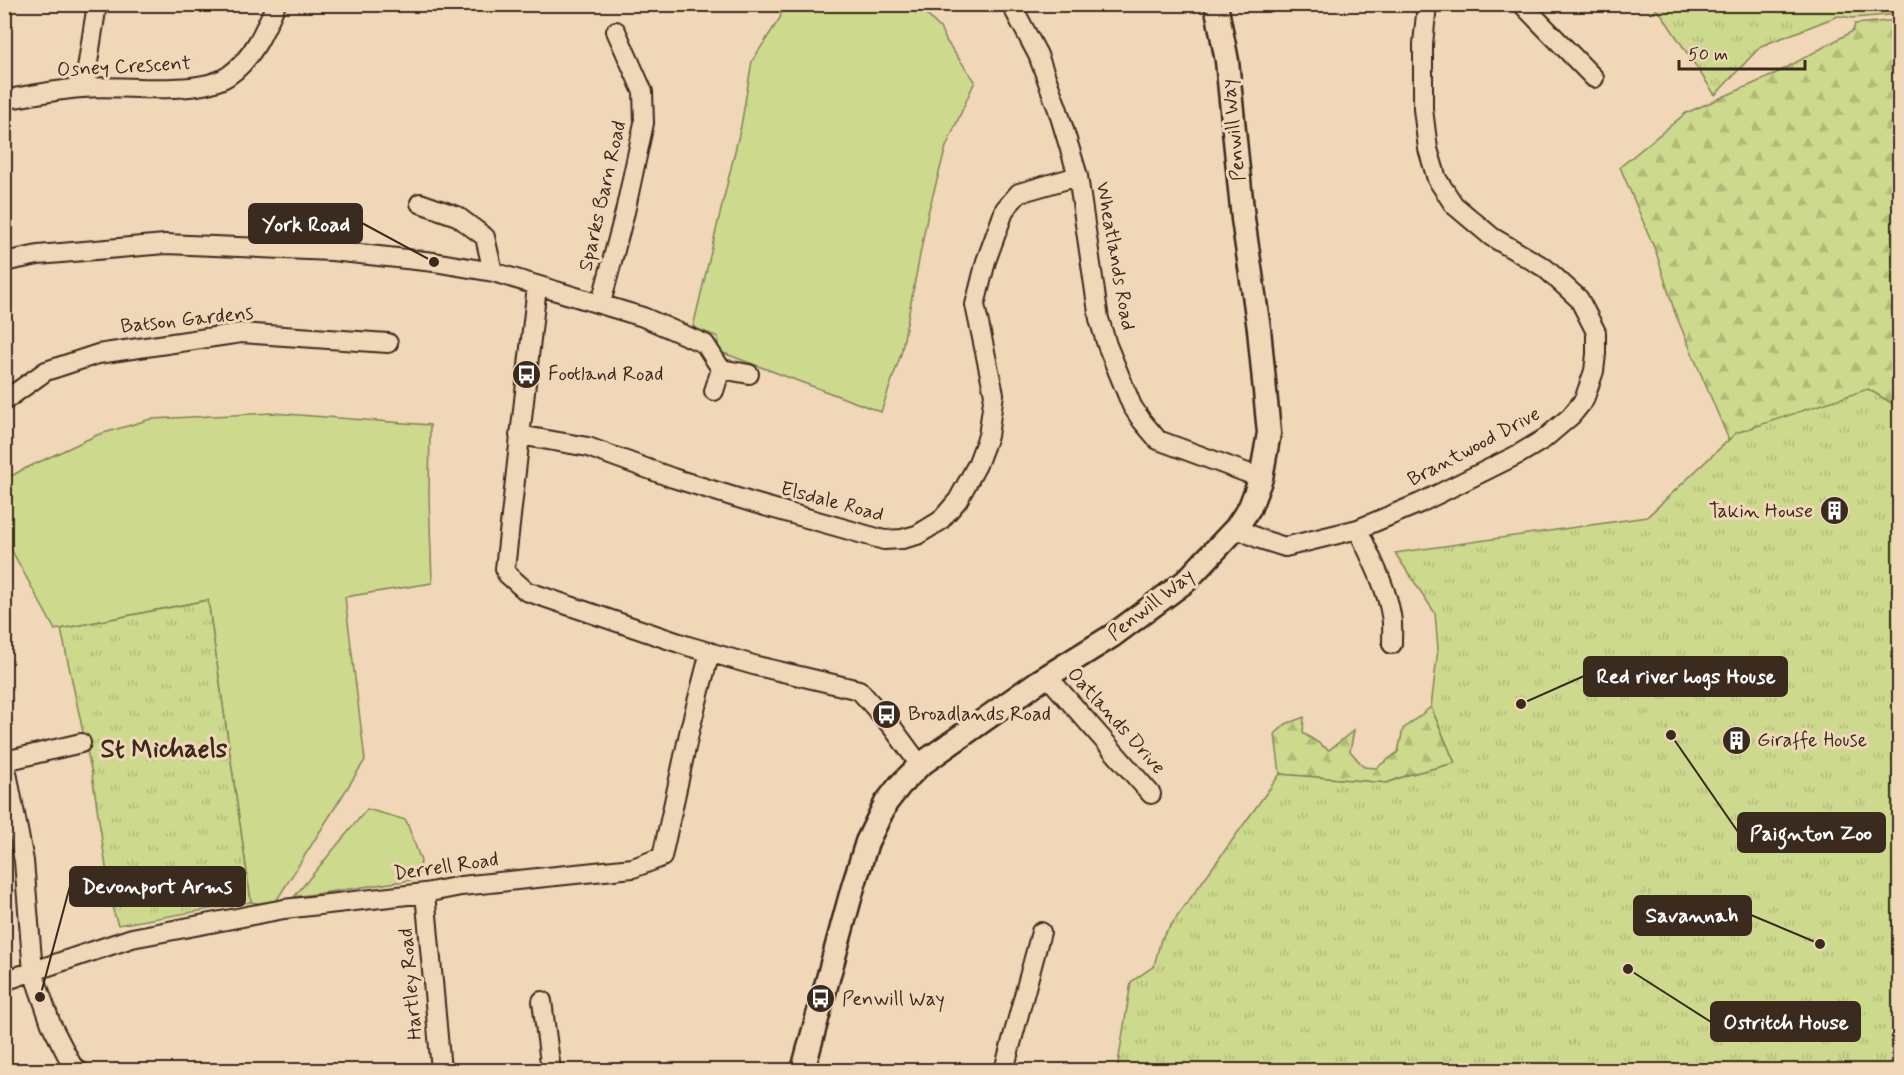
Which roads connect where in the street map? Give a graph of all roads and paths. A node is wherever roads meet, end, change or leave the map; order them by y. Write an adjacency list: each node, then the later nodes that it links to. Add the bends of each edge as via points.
1 (97, 4): 9 (street)
2 (276, 4): 9 (street, Osney Crescent, via 249,58 228,76 204,86)
3 (1011, 4): 11 (street, Wheatlands Road, via 1038,55)
4 (1216, 4): 23 (street, Penwill Way, via 1227,61 1269,433)
5 (1427, 4): 25 (street, Brantwood Drive, via 1423,109 1437,179 1454,205 1492,237 1545,268 1579,299 1596,332 1595,363 1584,400 1544,439 1420,503)
6 (1522, 4): 8 (street)
7 (616, 31): 16 (street, Sparks Barn Road, via 643,92 644,123)
8 (1594, 78)
9 (84, 88): 10 (street, Osney Crescent)
10 (4, 100)
11 (1078, 176): 22 (street, Elsdale Road, via 1019,193 1005,209 975,305 994,394 988,436 958,500 917,535 884,540 673,478 588,447); 23 (street, Wheatlands Road, via 1099,319 1132,406 1158,440)
12 (420, 203): 14 (street, via 457,216 484,237)
13 (4, 262): 14 (street, via 38,255 165,244 332,251)
14 (494, 272): 15 (street)
15 (537, 286): 16 (street); 22 (street)
16 (601, 303): 18 (street, via 705,344)
17 (388, 343): 21 (street, Batson Gardens, via 241,333 98,354 46,370)
18 (721, 369): 19 (street); 20 (street)
19 (749, 374)
20 (714, 390)
21 (4, 401)
22 (519, 435): 27 (street, via 507,574 526,591)
23 (1261, 477): 24 (street, Penwill Way, via 1250,507)
24 (1236, 528): 25 (street, Brantwood Drive, via 1285,547); 28 (street, Penwill Way, via 1186,581 1113,636)
25 (1358, 529): 26 (street, via 1388,603)
26 (1392, 644)
27 (710, 652): 31 (street, via 859,690); 34 (street, Derrell Road, via 662,857 633,868)
28 (1048, 677): 31 (street, Penwill Way); 32 (street, Oatlands Drive)
29 (81, 743): 30 (street)
30 (5, 759): 33 (street)
31 (920, 765): 42 (street, Penwill Way, via 886,803 867,842)
32 (1151, 794)
33 (9, 806): 36 (street, via 24,861)
34 (425, 893): 36 (street, Derrell Road, via 284,909 132,938); 40 (street, Hartley Road)
35 (1041, 932): 43 (street)
36 (33, 972): 37 (street, Derrell Road); 39 (street)
37 (4, 981)
38 (542, 1001): 41 (street)
39 (72, 1069)
40 (441, 1071)
41 (551, 1071)
42 (803, 1071)
43 (1004, 1071)

